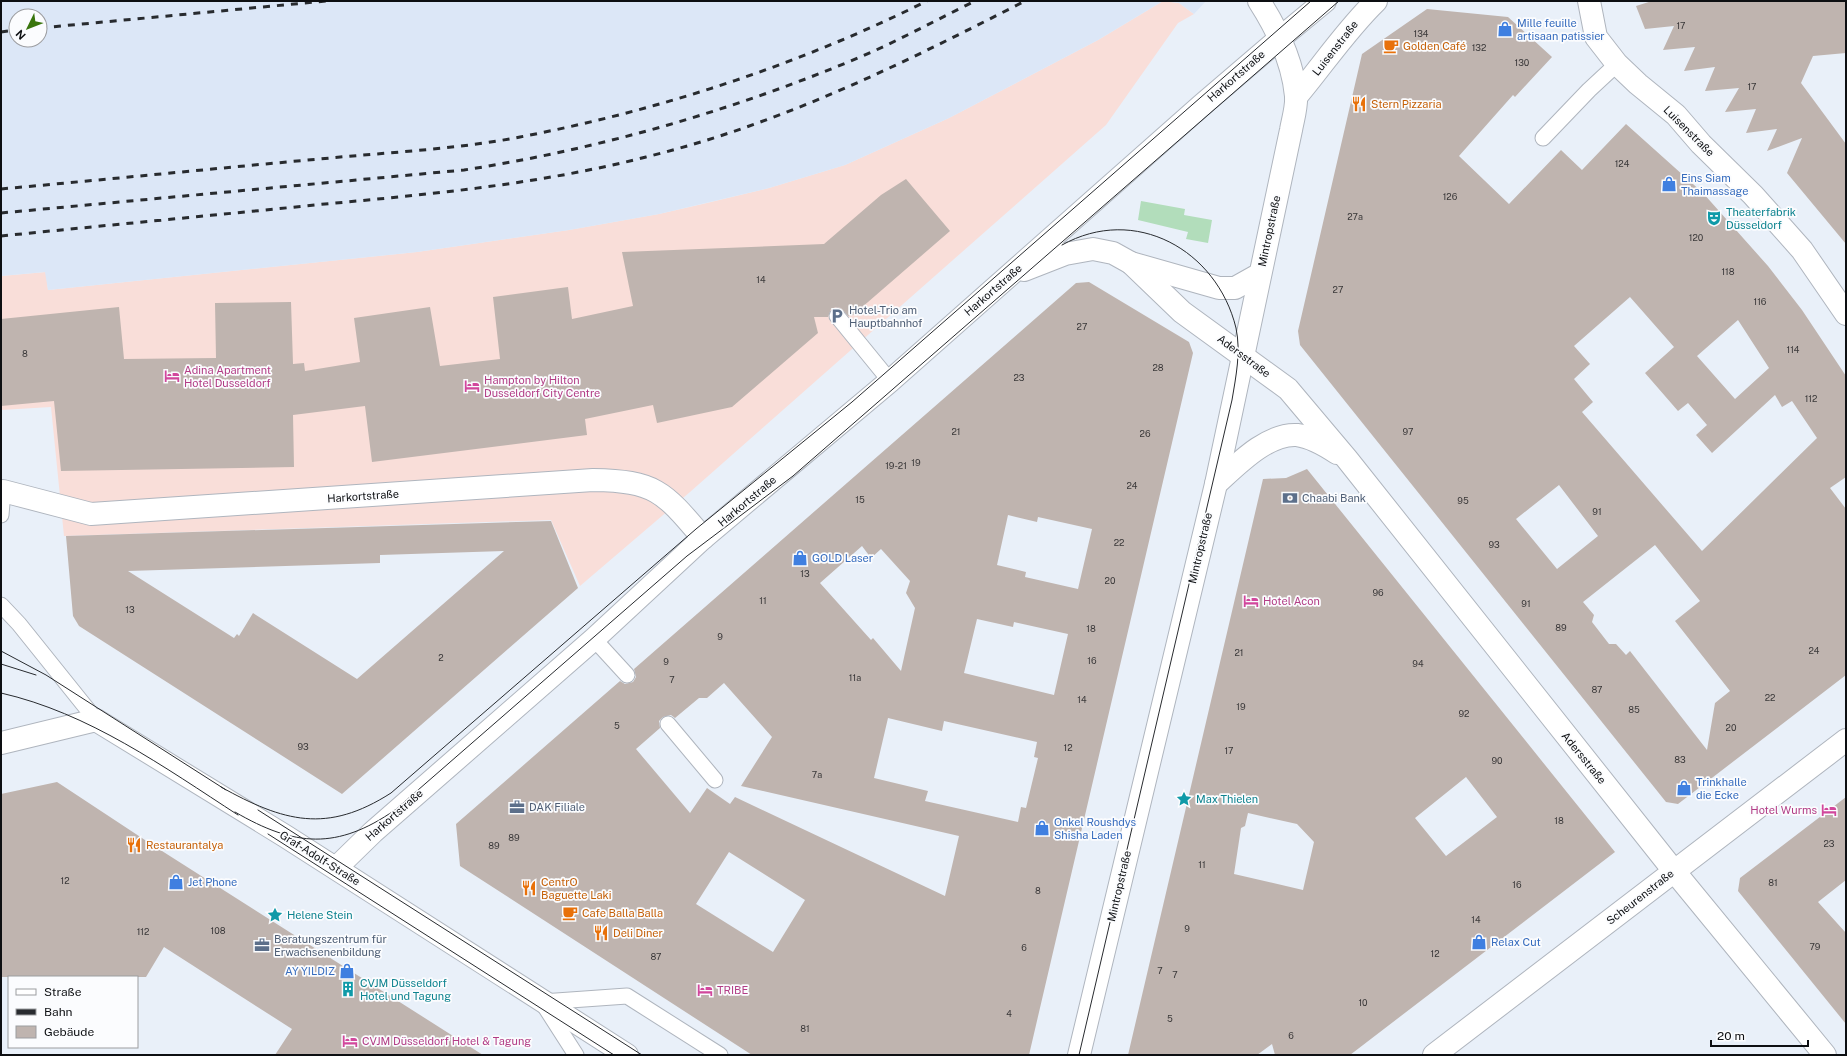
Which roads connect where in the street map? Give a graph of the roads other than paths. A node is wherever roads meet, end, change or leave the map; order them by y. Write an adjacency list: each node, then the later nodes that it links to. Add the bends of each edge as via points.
1 (1259, 1): 5 (street, Mintropstraße)
2 (1325, 1): 5 (street)
3 (1376, 1): 7 (street, Luisenstraße, via 1355,22)
4 (1589, 1): 6 (street, Luisenstraße, via 1596,37)
5 (1279, 39): 7 (street, Mintropstraße, via 1291,68); 11 (street, Harkortstraße)
6 (1617, 64): 8 (lane); 12 (street, Luisenstraße, via 1676,115 1701,144 1753,195 1802,250)
7 (1296, 97): 10 (street, Mintropstraße)
8 (1543, 138)
9 (1131, 263): 10 (street, Adersstraße, via 1227,289); 11 (street, Adersstraße, via 1113,253 1093,249 1065,254); 14 (street, Adersstraße, via 1182,312)
10 (1260, 274): 14 (street, Mintropstraße)
11 (1009, 277): 15 (street, Harkortstraße)
12 (1846, 314)
13 (837, 316): 15 (lane)
14 (1243, 355): 16 (street, Adersstraße, via 1288,389); 17 (street, Mintropstraße)
15 (890, 381): 20 (street, Harkortstraße)
16 (1347, 459): 17 (street, Adersstraße, via 1321,442 1297,435 1282,437 1250,453); 30 (street, Adersstraße)
17 (1216, 484): 35 (street, Mintropstraße)
18 (3, 492): 19 (lane); 20 (street, Harkortstraße, via 91,514 620,480 646,486 665,496)
19 (1, 515)
20 (703, 538): 22 (street, Harkortstraße)
21 (1, 605): 24 (lane)
22 (594, 639): 23 (lane); 29 (street, Harkortstraße, via 373,832)
23 (627, 675)
24 (96, 720): 27 (street); 29 (street, Graf-Adolf-Straße)
25 (668, 724): 28 (lane)
26 (1846, 740): 30 (street, Scheurenstraße)
27 (1, 743)
28 (715, 780)
29 (336, 868): 31 (street, Graf-Adolf-Straße)
30 (1674, 870): 36 (street, Scheurenstraße); 37 (street, Adersstraße)
31 (542, 1002): 32 (lane, Graf-Adolf-Straße); 33 (street, Graf-Adolf-Straße); 34 (lane, via 627,996)
32 (576, 1055)
33 (627, 1055)
34 (720, 1055)
35 (1079, 1055)
36 (1434, 1055)
37 (1825, 1055)

